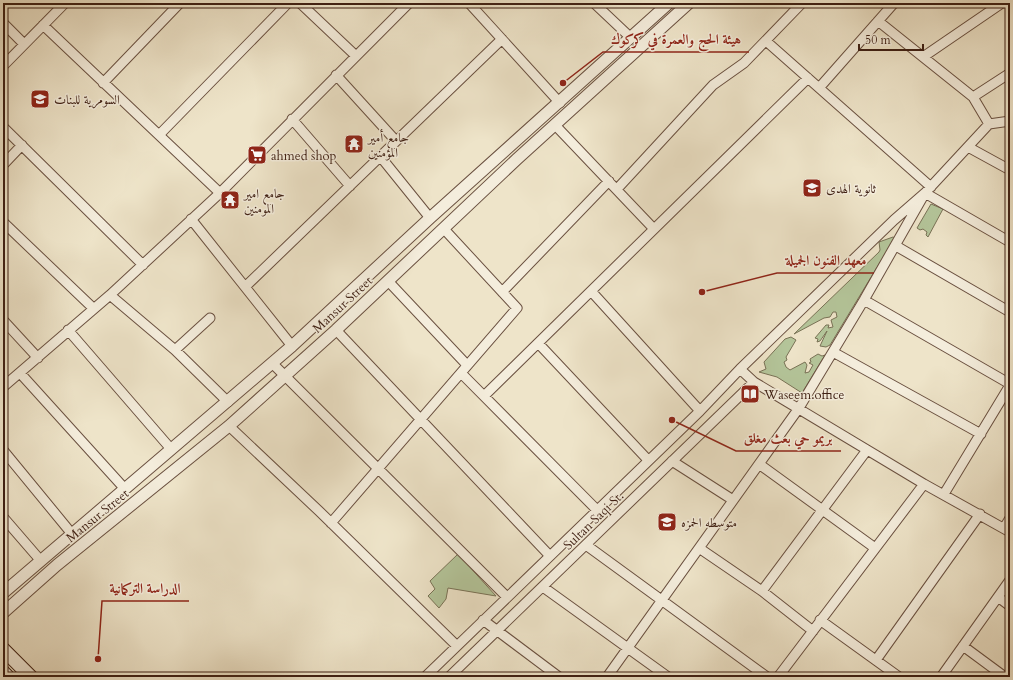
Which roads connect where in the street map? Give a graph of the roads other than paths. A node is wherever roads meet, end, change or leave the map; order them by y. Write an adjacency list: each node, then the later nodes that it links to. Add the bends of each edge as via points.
1 (65, 3): 15 (street)
2 (180, 3): 26 (street)
3 (288, 3): 35 (street)
4 (300, 3): 20 (street)
5 (409, 3): 20 (street)
6 (468, 3): 17 (street)
7 (594, 3): 16 (street)
8 (669, 3): 16 (street, Mansur Street)
9 (689, 3): 33 (street, Mansur Street)
10 (802, 3): 18 (street)
11 (894, 3): 13 (street)
12 (1002, 3): 21 (street)
13 (878, 21): 21 (street); 27 (street)
14 (3, 23): 19 (street)
15 (43, 25): 19 (street); 26 (street)
16 (630, 37): 29 (street, Mansur Street)
17 (502, 39): 29 (street); 36 (street)
18 (766, 41): 25 (street); 46 (street, via 737,69 713,85)
19 (24, 44): 22 (street)
20 (356, 56): 24 (street)
21 (923, 57): 28 (street)
22 (3, 66)
23 (1010, 73): 28 (street)
24 (336, 75): 30 (street); 36 (street)
25 (808, 78): 27 (street); 53 (street)
26 (103, 83): 35 (street)
27 (819, 88): 47 (street)
28 (973, 97): 32 (street)
29 (560, 103): 39 (street, Mansur Street)
30 (292, 119): 45 (street); 48 (street)
31 (1010, 121): 32 (street)
32 (989, 124): 38 (street)
33 (556, 125): 41 (street, Mansur Street); 44 (street)
34 (3, 127): 37 (street)
35 (159, 135): 48 (street)
36 (396, 140): 40 (street)
37 (22, 145): 42 (street); 56 (street)
38 (968, 147): 43 (street); 47 (street)
39 (508, 148): 41 (street); 49 (street, Mansur Street)
40 (380, 156): 45 (street); 49 (street)
41 (517, 159): 52 (street, Mansur Street)
42 (3, 165)
43 (1010, 170)
44 (609, 181): 46 (street); 60 (street)
45 (350, 186): 58 (street)
46 (617, 189): 53 (street)
47 (928, 190): 54 (street); 55 (street); 76 (street)
48 (220, 193): 50 (street)
49 (430, 218): 70 (street, Mansur Street)
50 (192, 219): 56 (street); 58 (street)
51 (3, 222): 63 (street)
52 (444, 229): 57 (street, Mansur Street); 60 (street)
53 (654, 229): 59 (street)
54 (1010, 242)
55 (896, 246): 62 (street); 64 (street)
56 (143, 265): 61 (street)
57 (388, 281): 68 (street, Mansur Street); 75 (street)
58 (246, 286): 70 (street)
59 (591, 291): 69 (street); 86 (street)
60 (502, 292): 75 (street, via 517,308)
61 (110, 295): 63 (street); 71 (street)
62 (864, 300): 72 (street); 81 (street)
63 (94, 308): 67 (street)
64 (1010, 312)
65 (210, 318): 71 (street)
66 (3, 320): 73 (street)
67 (68, 330): 73 (street); 90 (street)
68 (336, 330): 79 (street, Mansur Street); 87 (street)
69 (538, 343): 83 (street); 93 (street)
70 (292, 346): 74 (street, Mansur Street)
71 (175, 350): 84 (street)
72 (833, 352): 85 (street); 89 (street)
73 (38, 358): 77 (street)
74 (272, 363): 79 (street); 84 (street, Mansur Street)
75 (467, 365): 78 (street)
76 (740, 369): 80 (street); 86 (street)
77 (20, 373): 82 (street); 98 (street)
78 (460, 373): 83 (street); 87 (street)
79 (285, 376): 88 (street, Mansur Street); 96 (street)
80 (754, 382): 85 (street); 94 (street, Sultan Saqi St.)
81 (1010, 384): 89 (street)
82 (3, 387)
83 (484, 396): 101 (street)
84 (228, 402): 90 (street, Mansur Street)
85 (799, 408): 92 (street); 95 (street)
86 (700, 411): 93 (street)
87 (420, 420): 96 (street); 112 (street)
88 (229, 426): 106 (street); 122 (street, Mansur Street, via 57,565)
89 (981, 434): 99 (street)
90 (171, 449): 98 (street, Mansur Street)
91 (3, 450): 108 (street)
92 (867, 450): 97 (street); 102 (street)
93 (648, 460): 101 (street)
94 (672, 461): 100 (street); 109 (street, Sultan Saqi St.)
95 (759, 464): 100 (street); 102 (street)
96 (378, 468): 106 (street); 118 (street)
97 (924, 484): 99 (street); 111 (street)
98 (125, 489): 108 (street, Mansur Street)
99 (944, 494): 103 (street)
100 (733, 500): 110 (street)
101 (597, 510): 112 (street)
102 (822, 511): 111 (street); 116 (street)
103 (980, 514): 107 (street); 131 (street)
104 (3, 517): 113 (street)
105 (1010, 518): 107 (street)
106 (331, 522): 127 (street)
107 (1007, 530)
108 (72, 534): 113 (street, Mansur Street)
109 (586, 544): 115 (street, Sultan Saqi St.); 120 (street)
110 (699, 548): 116 (street); 120 (street)
111 (875, 548): 124 (street)
112 (550, 556): 118 (street)
113 (40, 561): 117 (street, Mansur Street)
114 (1010, 580): 119 (street)
115 (542, 587): 125 (street, Sultan Saqi St.); 129 (street)
116 (762, 591): 126 (street)
117 (3, 593)
118 (507, 597): 123 (street)
119 (998, 598): 121 (street); 128 (street)
120 (663, 600): 129 (street); 141 (street)
121 (1010, 606)
122 (3, 613)
123 (483, 620): 125 (street); 127 (street)
124 (820, 620): 126 (street); 131 (street)
125 (497, 631): 137 (street, Sultan Saqi St.); 138 (street)
126 (813, 631): 133 (street)
127 (457, 646): 136 (street)
128 (963, 646): 143 (street); 144 (street)
129 (628, 648): 139 (street); 140 (street)
130 (3, 649): 135 (main road)
131 (876, 660): 142 (street)
132 (3, 672): 134 (main road)
133 (782, 675)
134 (8, 677)
135 (31, 677)
136 (425, 677)
137 (451, 677)
138 (559, 677)
139 (607, 677)
140 (668, 677)
141 (767, 677)
142 (899, 677)
143 (941, 677)
144 (1005, 677)

